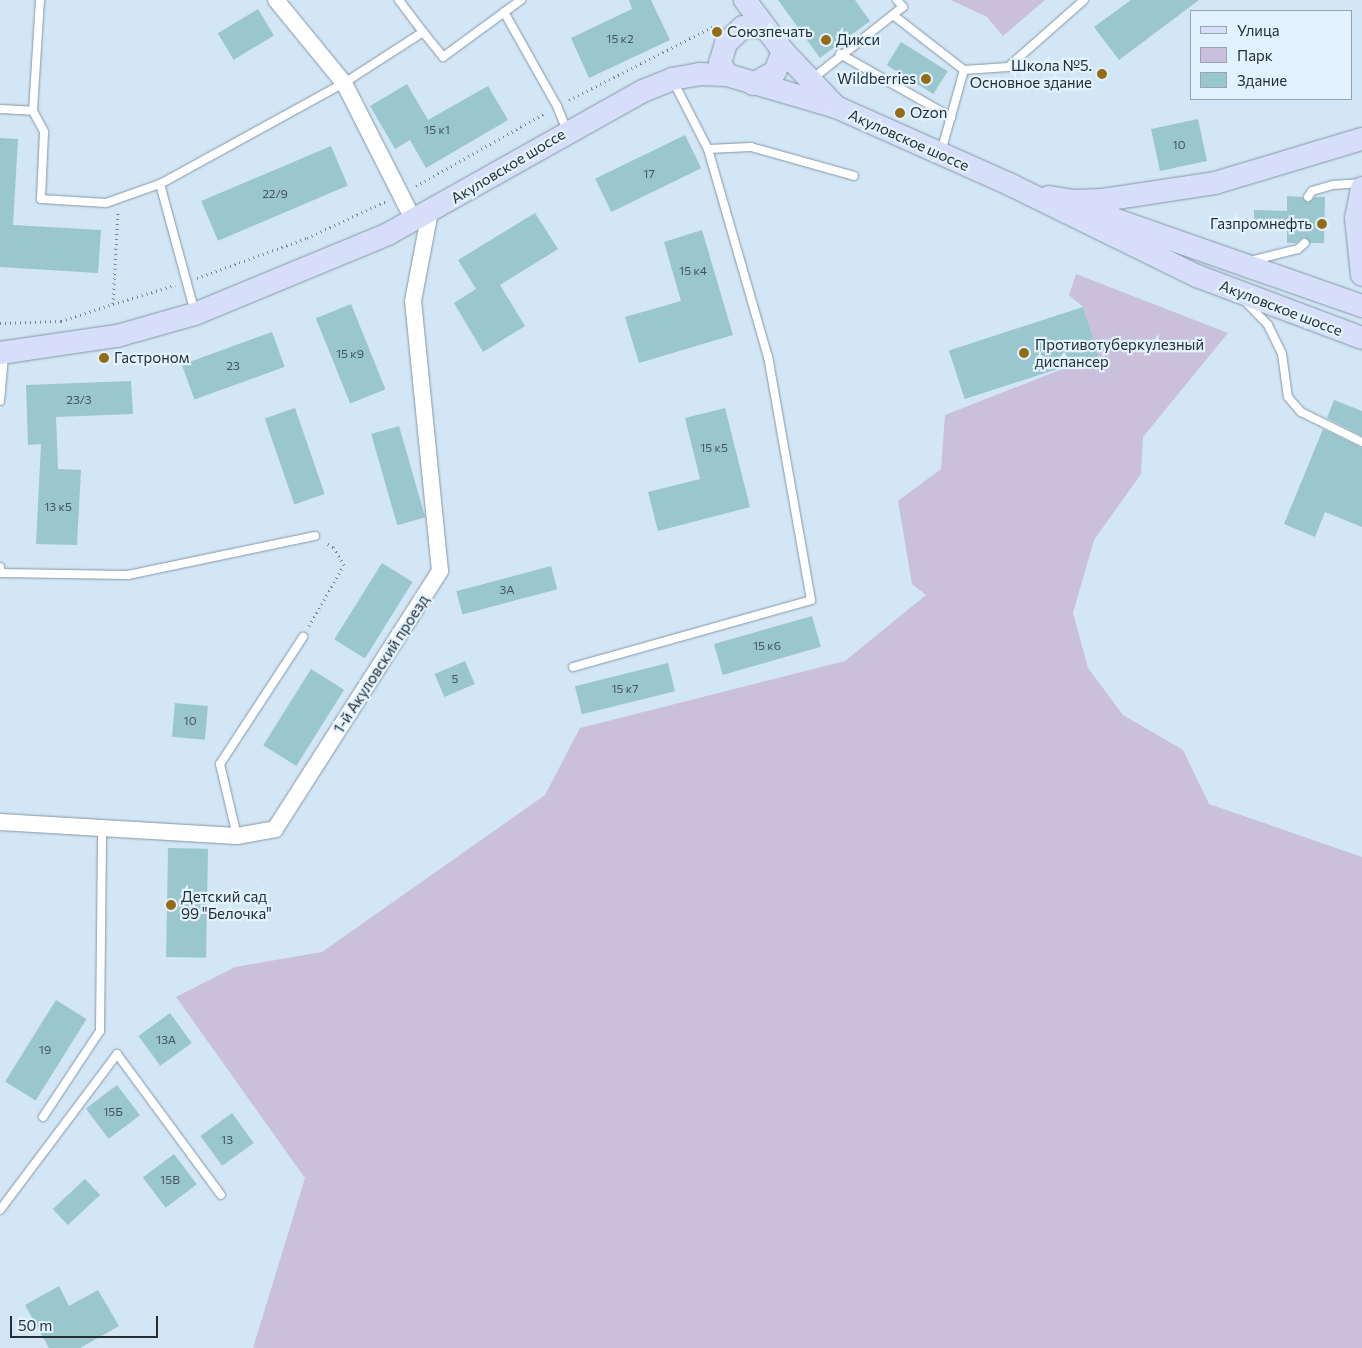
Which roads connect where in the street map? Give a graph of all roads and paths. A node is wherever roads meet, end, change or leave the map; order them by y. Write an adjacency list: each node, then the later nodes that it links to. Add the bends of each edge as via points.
1 (40, 0): 24 (lane)
2 (276, 0): 19 (street)
3 (399, 0): 12 (lane)
4 (521, 0): 8 (lane)
5 (744, 0): 11 (street)
6 (897, 0): 9 (lane, via 903,8)
7 (1084, 0): 15 (lane, via 1008,67)
8 (504, 12): 12 (lane, via 442,57); 21 (lane)
9 (893, 15): 14 (lane); 15 (lane)
10 (720, 22): 21 (path)
11 (764, 28): 13 (street); 16 (street, via 743,27 726,43 720,63)
12 (423, 32): 19 (lane)
13 (783, 51): 18 (street); 20 (street, via 775,72)
14 (840, 54): 18 (lane); 25 (lane)
15 (964, 70): 25 (lane)
16 (727, 75): 17 (street, Акуловское шоссе, via 700,74); 20 (street, Акуловское шоссе)
17 (672, 79): 26 (street, Акуловское шоссе); 28 (lane)
18 (810, 80): 22 (street)
19 (344, 83): 32 (lane); 35 (street)
20 (753, 84): 22 (street, Акуловское шоссе)
21 (557, 106): 26 (lane); 35 (path)
22 (836, 108): 29 (street, Акуловское шоссе)
23 (0, 109): 24 (lane)
24 (33, 111): 38 (lane, via 44,132 41,199 106,203)
25 (951, 117): 29 (lane)
26 (567, 131): 39 (street, Акуловское шоссе)
27 (1362, 139): 36 (street, via 1215,183 1103,200 1073,201)
28 (708, 149): 30 (lane, via 751,147); 56 (lane, via 768,357 811,600)
29 (941, 154): 33 (street, Акуловское шоссе)
30 (854, 176)
31 (1362, 182): 37 (lane, via 1333,185 1312,191)
32 (160, 184): 38 (lane); 43 (lane)
33 (1011, 185): 36 (street, Акуловское шоссе); 44 (street, Акуловское шоссе)
34 (1362, 188): 42 (street, via 1356,218)
35 (401, 195): 39 (street); 43 (path, via 307,238)
36 (1041, 195): 41 (street, Акуловское шоссе)
37 (1308, 197)
38 (119, 198): 45 (path)
39 (422, 216): 47 (street, Акуловское шоссе); 59 (street, 1-й Акуловский проезд, via 413,301 440,571 275,829)
40 (1305, 243): 41 (lane, via 1298,249)
41 (1243, 263): 46 (street, Акуловское шоссе)
42 (1362, 275)
43 (186, 282): 45 (path); 47 (lane)
44 (1234, 291): 49 (street, Акуловское шоссе); 52 (lane, via 1268,325 1282,354 1288,398 1301,412)
45 (113, 304): 48 (path, via 61,321)
46 (1362, 306)
47 (195, 314): 50 (street, Акуловское шоссе, via 117,336)
48 (0, 323)
49 (1362, 338)
50 (2, 353): 51 (lane)
51 (0, 401)
52 (1362, 442)
53 (315, 536): 54 (lane, via 128,575 1,573); 55 (path, via 333,547 344,564)
54 (0, 567)
55 (303, 637): 59 (lane, via 220,764)
56 (573, 667)
57 (0, 822): 58 (street, 1-й Акуловский проезд)
58 (102, 828): 59 (street, 1-й Акуловский проезд); 60 (lane, via 100,1031)
59 (237, 836)
60 (43, 1117)
61 (221, 1195): 62 (lane, via 117,1054)
62 (0, 1210)

